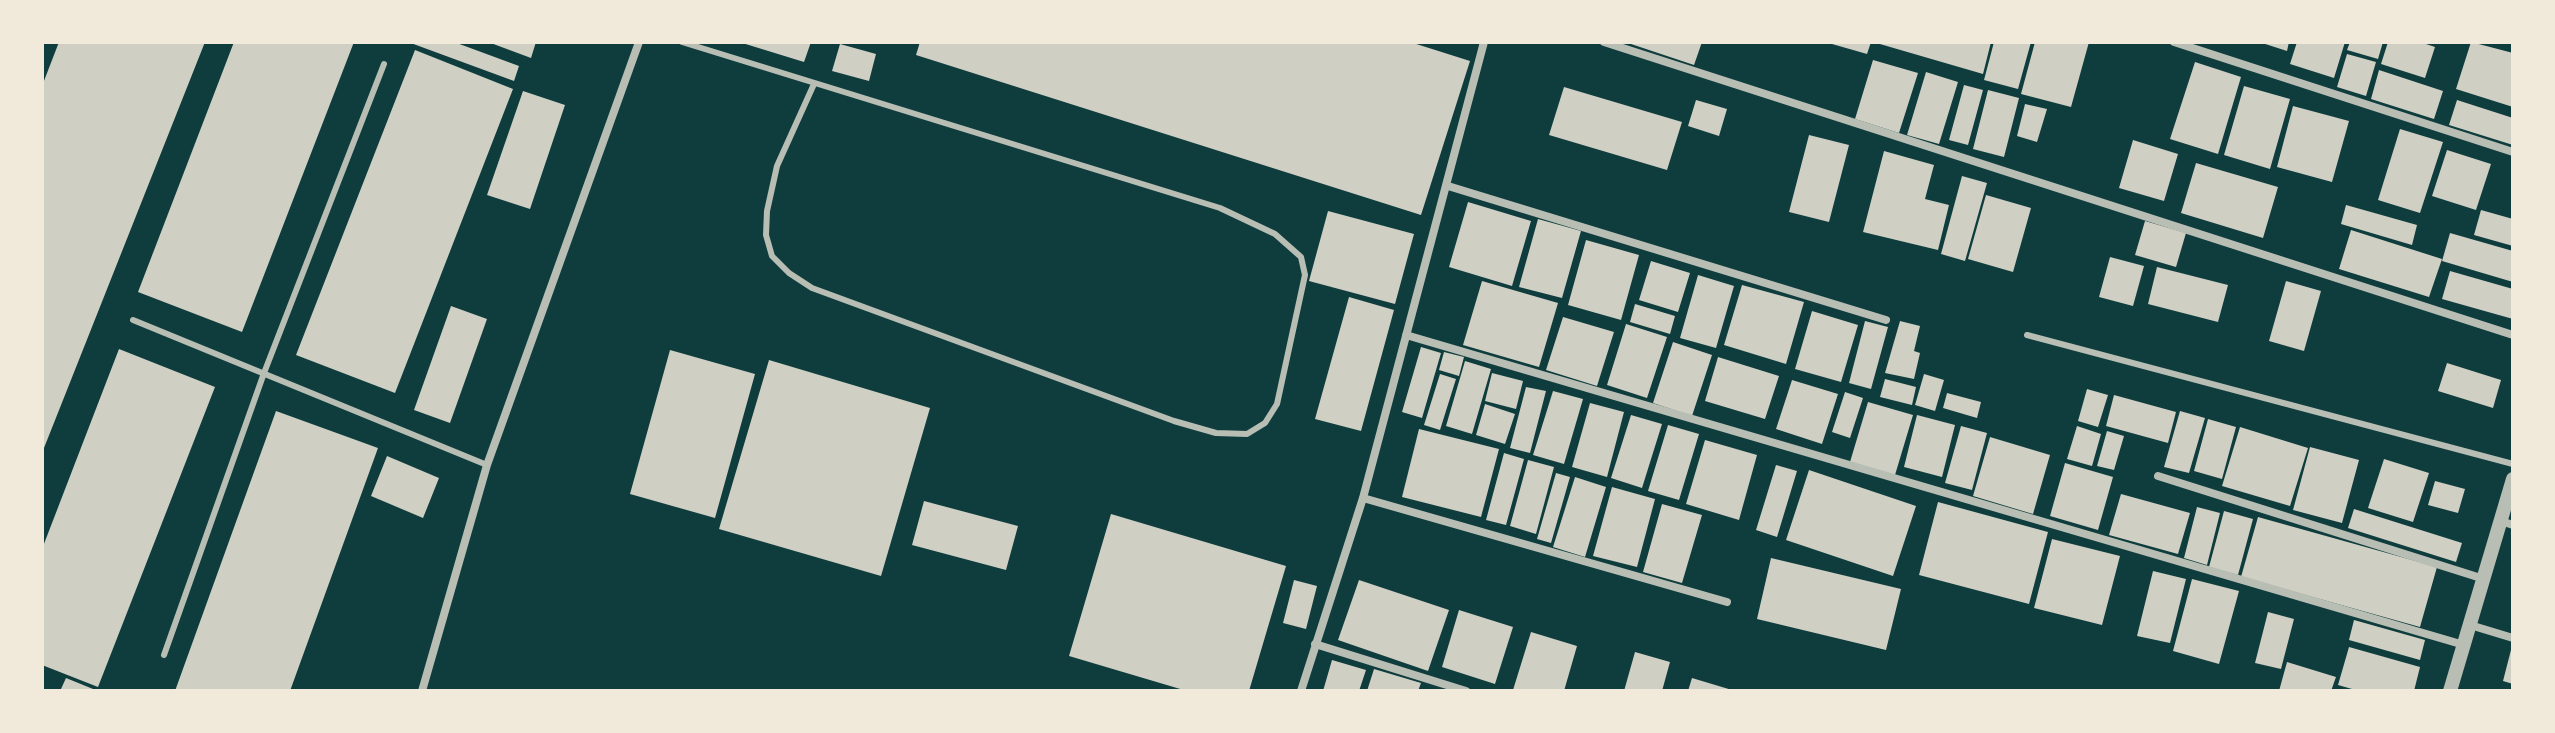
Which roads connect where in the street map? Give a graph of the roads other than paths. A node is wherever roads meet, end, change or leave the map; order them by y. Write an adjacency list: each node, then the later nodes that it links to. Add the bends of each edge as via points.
1 (639, 42): 17 (street)
2 (682, 42): 7 (lane)
3 (1604, 42): 14 (street)
4 (2174, 42): 8 (street)
5 (1482, 43): 9 (street)
6 (384, 64): 15 (lane)
7 (814, 84): 7 (lane, via 777,166 767,211 772,256 789,273 812,288 1174,421 1216,433 1247,434 1265,423 1277,404 1305,275 1301,257 1275,234 1220,208)
8 (2513, 152)
9 (1448, 186): 11 (street); 12 (street)
10 (133, 320): 15 (lane)
11 (1886, 320)
12 (1406, 335): 20 (street); 27 (street)
13 (2027, 335): 16 (lane)
14 (2513, 335)
15 (264, 373): 17 (lane); 28 (lane)
16 (2513, 464)
17 (487, 465): 29 (street)
18 (2158, 476): 22 (street)
19 (2513, 479): 21 (street)
20 (1363, 498): 23 (street); 26 (street)
21 (2507, 523): 22 (street)
22 (2484, 579): 24 (street)
23 (1727, 602)
24 (2470, 625): 25 (street); 27 (street)
25 (2513, 638)
26 (1315, 644): 30 (street); 31 (street)
27 (2464, 645): 32 (street)
28 (164, 655)
29 (422, 691)
30 (1301, 691)
31 (1466, 691)
32 (2450, 691)

